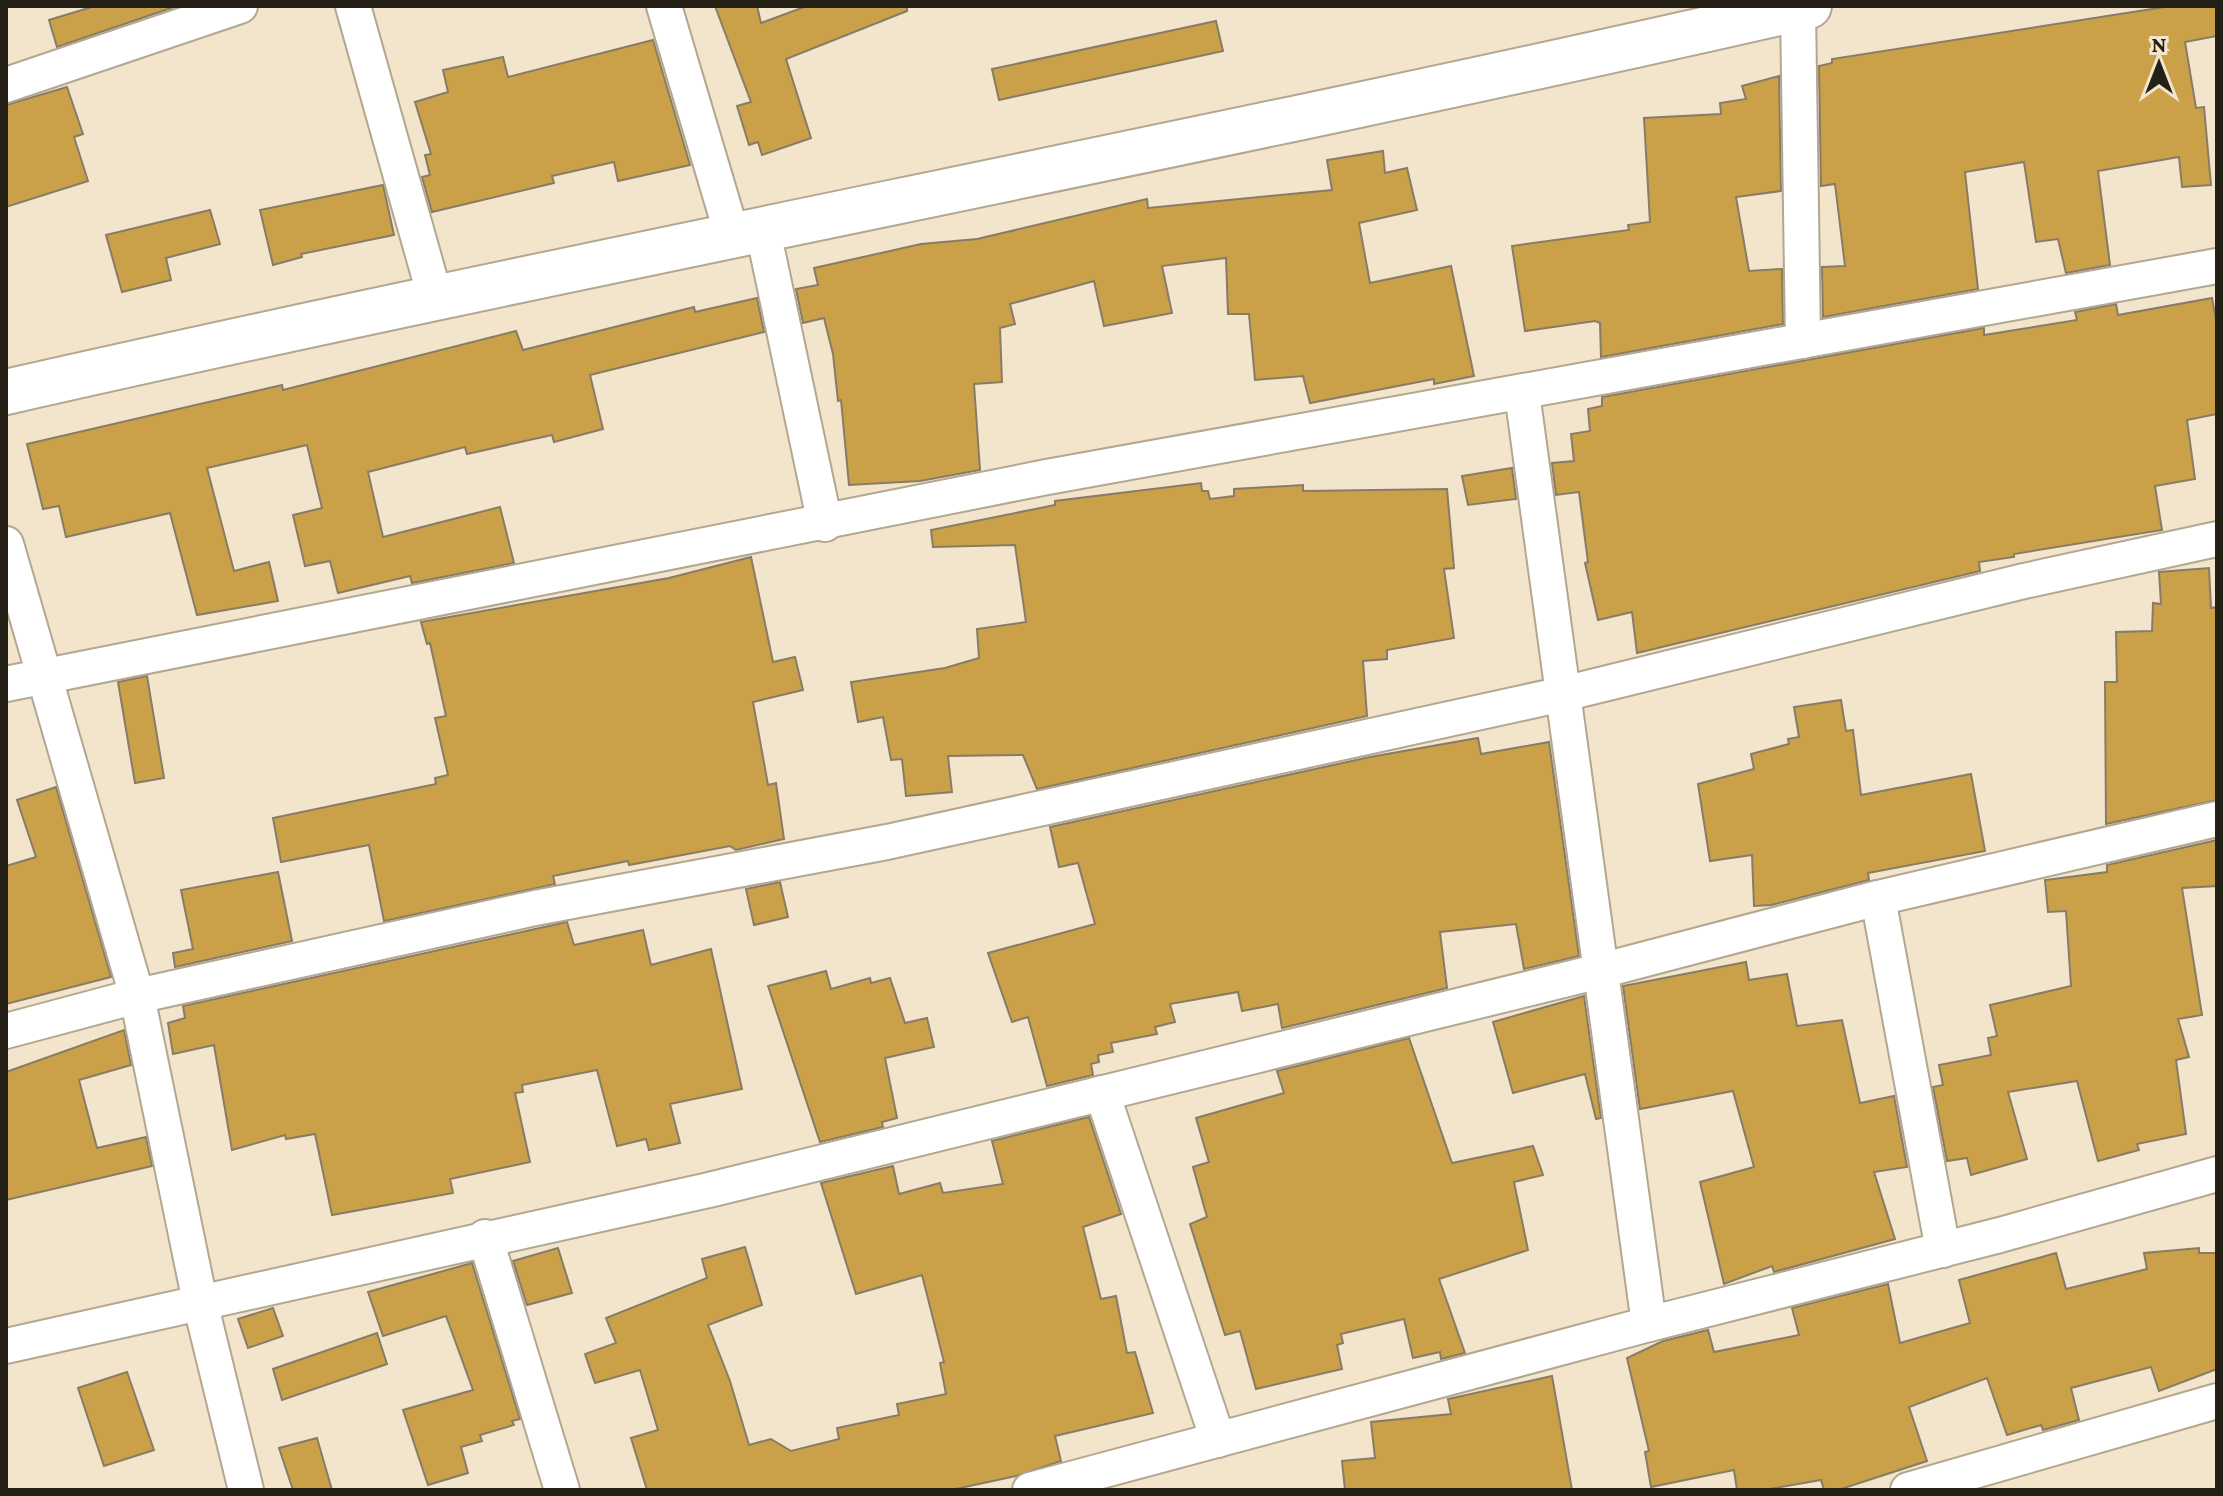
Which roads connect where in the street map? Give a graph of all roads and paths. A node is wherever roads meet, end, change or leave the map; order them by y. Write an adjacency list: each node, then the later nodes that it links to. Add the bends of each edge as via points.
1 (240, 6): 5 (street)
2 (353, 6): 8 (street)
3 (664, 6): 6 (street)
4 (1803, 7): 6 (street); 9 (street)
5 (6, 85)
6 (748, 234): 8 (street); 12 (street)
7 (2217, 266): 9 (street)
8 (435, 297): 10 (street)
9 (1803, 341): 11 (street)
10 (6, 392)
11 (1522, 393): 12 (street, via 1047,477); 17 (street)
12 (825, 524): 15 (street)
13 (2217, 539): 17 (street)
14 (6, 544): 15 (street)
15 (45, 676): 16 (street); 21 (street)
16 (6, 684)
17 (1563, 694): 20 (street); 21 (street, via 887,842 535,908)
18 (2217, 819): 19 (street)
19 (1878, 898): 20 (street); 26 (street)
20 (1600, 971): 23 (street); 28 (street)
21 (137, 996): 22 (street); 27 (street)
22 (6, 1031)
23 (1102, 1093): 25 (street, via 709,1190); 31 (street)
24 (2217, 1174): 26 (street)
25 (485, 1237): 27 (street); 33 (street)
26 (1943, 1250): 28 (street)
27 (200, 1302): 29 (street); 32 (street)
28 (1649, 1324): 31 (street)
29 (6, 1346)
30 (2217, 1401): 35 (street)
31 (1218, 1440): 34 (street)
32 (246, 1490)
33 (562, 1490)
34 (1030, 1490)
35 (1908, 1490)

